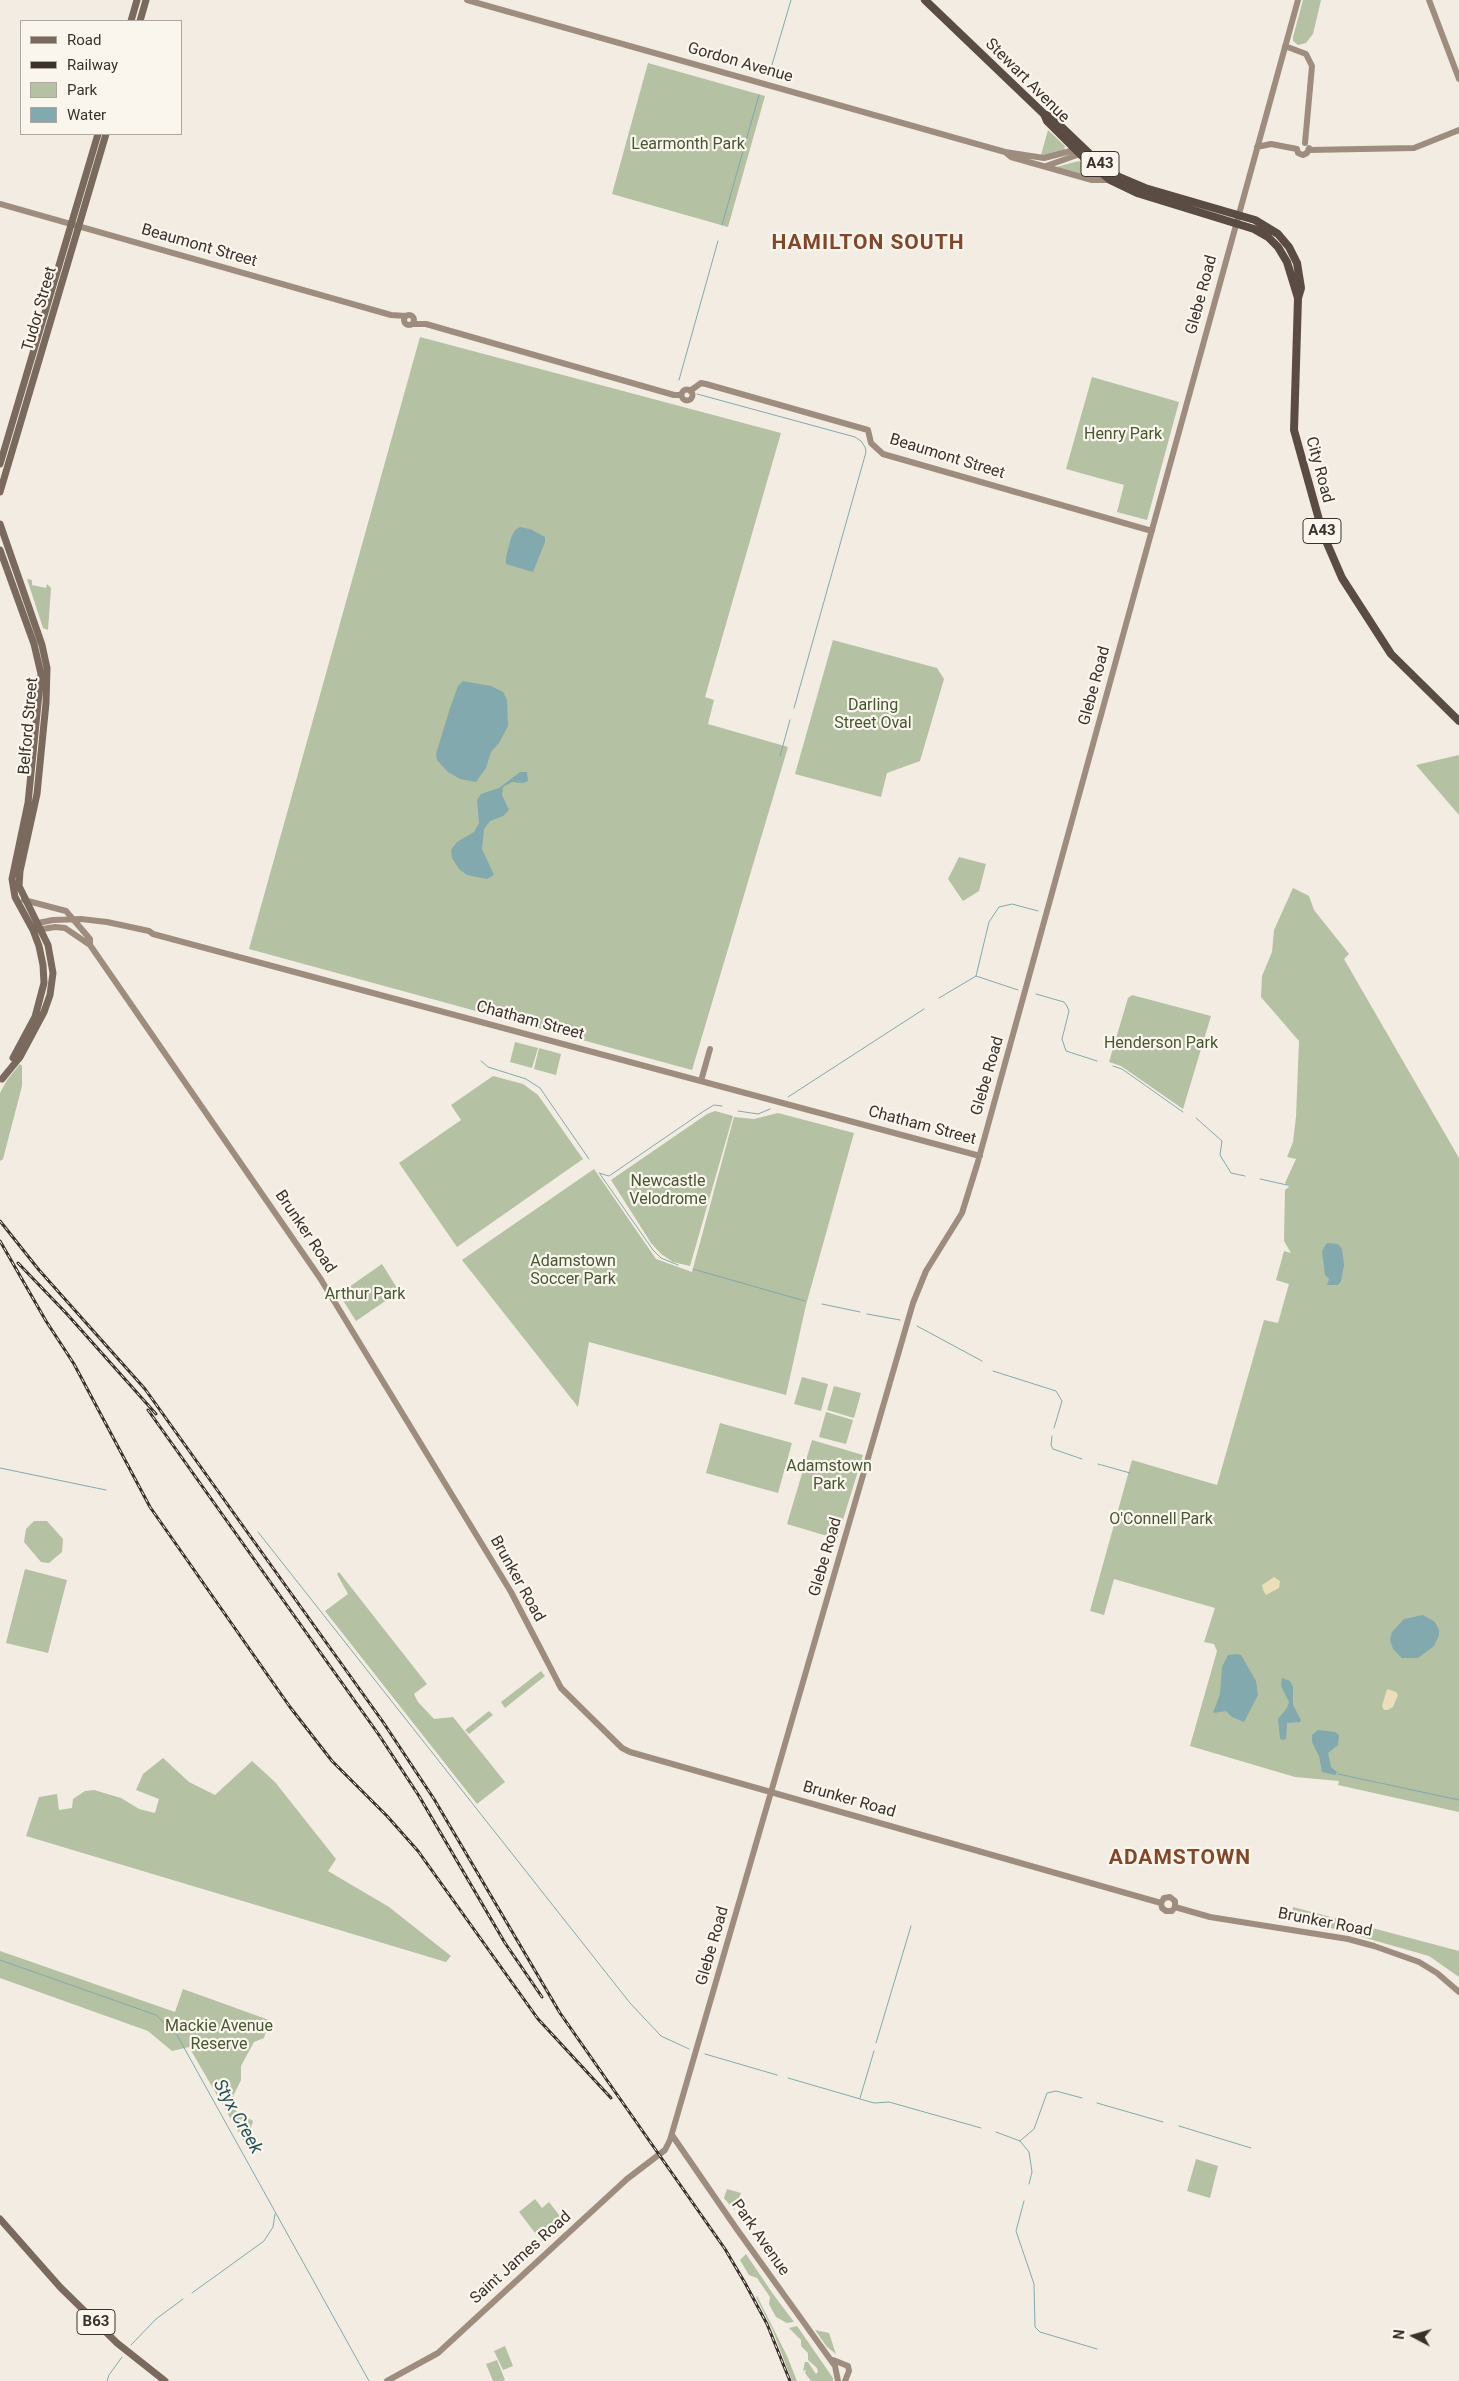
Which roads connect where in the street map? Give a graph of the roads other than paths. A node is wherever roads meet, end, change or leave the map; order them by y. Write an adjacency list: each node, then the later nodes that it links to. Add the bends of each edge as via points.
1 (138, 0): 7 (main road)
2 (146, 0): 8 (main road)
3 (467, 0): 19 (main road, Gordon Avenue)
4 (925, 0): 17 (highway, Stewart Avenue / A43)
5 (1298, 0): 9 (main road, Glebe Road)
6 (1429, 0): 10 (main road)
7 (131, 20)
8 (140, 20)
9 (1285, 46): 14 (main road, via 1306,54 1312,63); 15 (main road, Glebe Road)
10 (1459, 79)
11 (1459, 130): 18 (main road, via 1414,148)
12 (98, 135): 25 (main road, Tudor Street)
13 (106, 135): 25 (main road, Tudor Street)
14 (1305, 144): 16 (main road, via 1299,144); 18 (main road)
15 (1258, 146): 16 (main road, via 1271,144); 23 (main road, Glebe Road)
16 (1297, 148): 18 (main road, via 1302,155)
17 (1079, 150): 19 (main road, Gordon Avenue, via 1044,158); 20 (main road); 21 (highway, Stewart Avenue / A43); 23 (highway, City Road / A43, via 1135,185)
18 (1308, 150)
19 (1005, 152): 20 (main road, Gordon Avenue, via 1011,157)
20 (1046, 166): 21 (main road, Gordon Avenue, via 1092,180)
21 (1110, 180): 24 (highway, Gordon Avenue / A43, via 1138,193)
22 (0, 204): 25 (main road, Beaumont Street)
23 (1239, 215): 24 (main road, Glebe Road); 26 (highway, City Road / A43, via 1271,228 1289,247 1299,272 1301,288)
24 (1236, 224): 26 (highway, City Road / A43, via 1259,232 1278,247); 30 (main road, Glebe Road)
25 (75, 225): 27 (main road, Tudor Street); 28 (main road, Tudor Street); 30 (main road, Beaumont Street, via 405,319 408,325 413,322 426,324 681,395 685,401 690,400 690,391 701,383 868,430 872,443 884,454)
26 (1298, 298): 32 (highway, City Road / A43, via 1294,430 1323,534 1342,578 1391,654)
27 (0, 464)
28 (0, 492)
29 (0, 524): 33 (main road, Belford Street, via 42,645 48,675 34,810 18,879)
30 (1152, 532): 41 (main road, Glebe Road)
31 (0, 550): 36 (main road, Belford Street, via 34,644 41,674 28,803 12,879 15,897)
32 (1459, 721)
33 (24, 900): 34 (main road, Chatham Street, via 63,910); 35 (main road, Belford Street)
34 (74, 920): 35 (main road, Chatham Street, via 58,919); 37 (main road, Brunker Road, via 90,939); 40 (main road, Chatham Street, via 107,922 149,931)
35 (40, 927): 36 (main road); 37 (main road, Brunker Road, via 65,928); 39 (main road, Belford Street, via 52,960 50,995 34,1032)
36 (33, 930): 39 (main road, Belford Street, via 43,965 43,990 35,1017)
37 (90, 945): 42 (main road, Brunker Road, via 320,1278 512,1592 561,1688 622,1748 630,1752)
38 (710, 1049): 40 (main road)
39 (1, 1081)
40 (701, 1081): 41 (main road, Chatham Street)
41 (980, 1156): 42 (main road, Glebe Road, via 962,1213 926,1271 913,1303)
42 (772, 1793): 43 (main road, Brunker Road); 46 (main road, Glebe Road)
43 (1161, 1903): 44 (main road, via 1166,1911); 44 (main road, via 1170,1897 1175,1901)
44 (1175, 1907): 45 (main road, Brunker Road, via 1210,1917 1374,1946 1419,1962)
45 (1459, 1992)
46 (672, 2135): 47 (main road, Glebe Road); 49 (main road, Park Avenue)
47 (668, 2146): 52 (main road, Saint James Road, via 627,2179 438,2353)
48 (0, 2219): 51 (main road, B63, via 60,2287 117,2343)
49 (839, 2369): 50 (main road); 50 (main road, via 844,2364 849,2368); 53 (main road)
50 (845, 2378)
51 (165, 2381)
52 (387, 2381)
53 (838, 2381)

